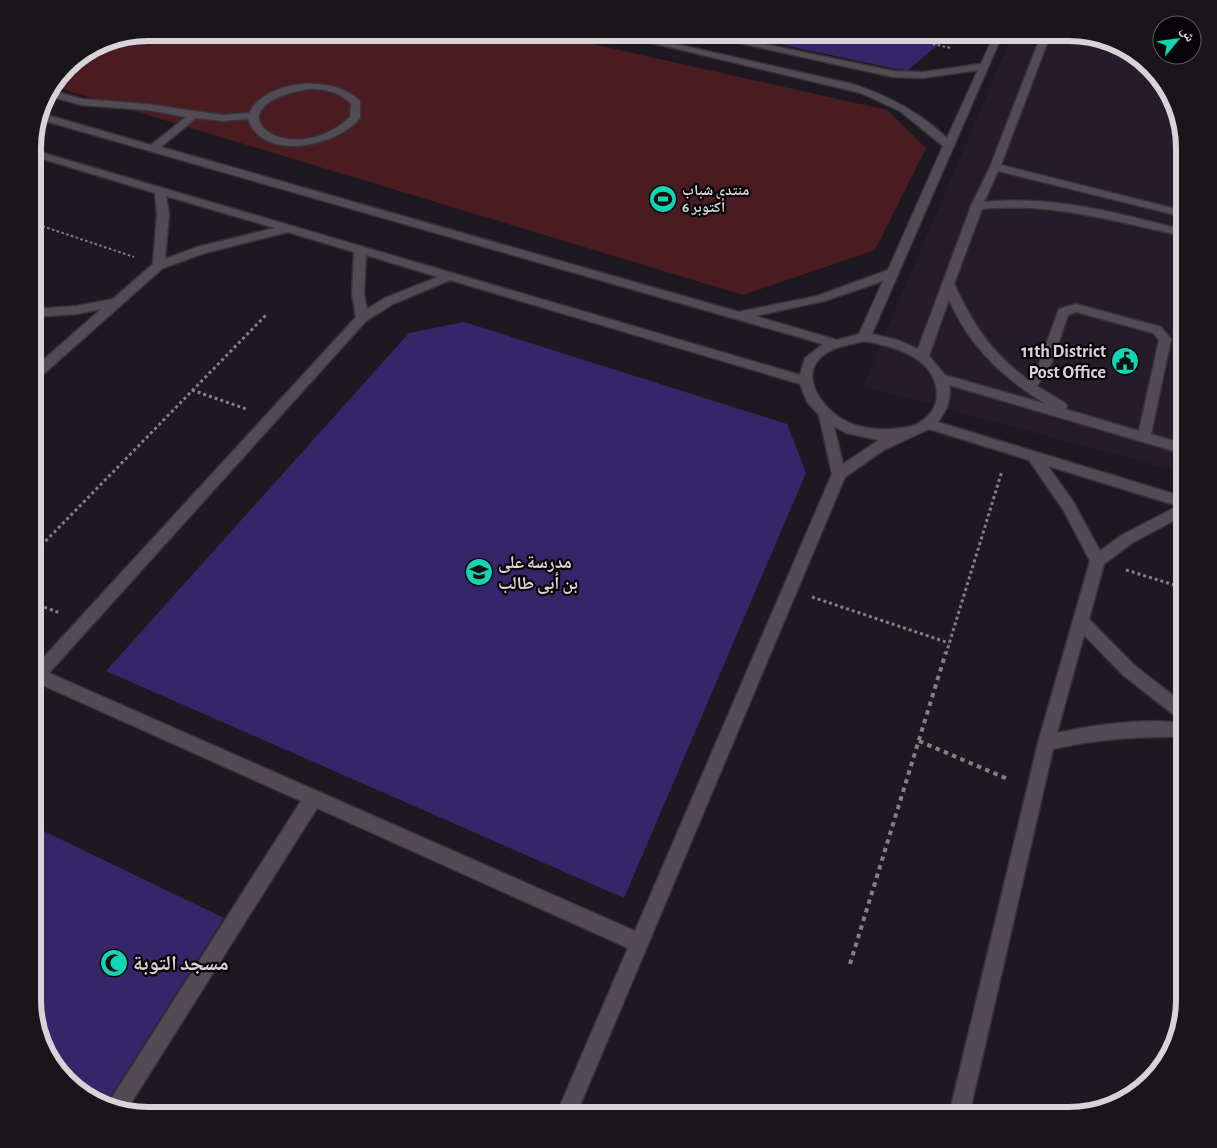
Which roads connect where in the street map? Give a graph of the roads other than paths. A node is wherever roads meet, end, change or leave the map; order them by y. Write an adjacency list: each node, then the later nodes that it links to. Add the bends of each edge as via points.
1 (651, 41): 10 (street, via 850,86 880,96 906,109)
2 (738, 41): 5 (street, via 893,74 923,75)
3 (995, 41): 5 (street)
4 (1044, 41): 13 (street)
5 (986, 61): 10 (street)
6 (56, 94): 7 (street, via 81,102 147,107)
7 (194, 115): 8 (street); 11 (street)
8 (253, 116): 8 (street, via 254,124 265,136 302,142 340,132 355,118 357,110 351,97 343,92 308,86 271,96)
9 (46, 118): 11 (street)
10 (949, 146): 21 (street)
11 (152, 149): 26 (street)
12 (41, 155): 14 (street)
13 (995, 167): 15 (street); 16 (street)
14 (160, 190): 17 (street); 20 (street, via 163,214)
15 (977, 206): 18 (street, via 1016,202 1058,204); 23 (street)
16 (1176, 212)
17 (288, 229): 19 (street); 20 (street, via 227,242)
18 (1176, 231)
19 (360, 249): 22 (street); 27 (street, via 358,294)
20 (159, 265): 24 (street)
21 (893, 272): 26 (street, via 822,300); 28 (street)
22 (450, 276): 27 (street, via 389,301); 33 (street)
23 (949, 285): 30 (street); 34 (street, via 960,314 979,343)
24 (114, 303): 25 (street, via 77,310); 31 (street)
25 (41, 312)
26 (738, 315): 29 (street)
27 (362, 318): 47 (street)
28 (864, 337): 29 (street); 30 (street, via 887,341)
29 (834, 343): 33 (street, via 818,352 807,365)
30 (922, 356): 32 (street)
31 (41, 365)
32 (941, 378): 36 (street); 37 (street, via 945,394 941,410)
33 (804, 381): 35 (street, via 814,405)
34 (1030, 387): 36 (street); 39 (street, via 1045,365 1063,312 1069,309 1076,308 1156,330 1165,339)
35 (825, 416): 38 (street, via 847,429 874,436); 42 (street)
36 (1088, 421): 39 (street)
37 (929, 424): 38 (street); 41 (street)
38 (902, 435): 42 (street, via 879,446)
39 (1144, 437): 40 (street)
40 (1176, 447)
41 (1034, 457): 43 (street); 45 (street, via 1080,523)
42 (839, 474): 53 (street)
43 (1176, 500)
44 (1176, 513): 45 (street, via 1127,539)
45 (1097, 561): 46 (street)
46 (1080, 620): 49 (street, via 1110,654); 51 (street)
47 (41, 671)
48 (41, 681): 52 (street)
49 (1176, 707)
50 (1176, 729): 51 (street, via 1157,727 1100,731)
51 (1046, 743): 56 (street)
52 (314, 798): 53 (street); 54 (street)
53 (640, 943): 55 (street)
54 (119, 1103)
55 (569, 1107)
56 (960, 1107)

